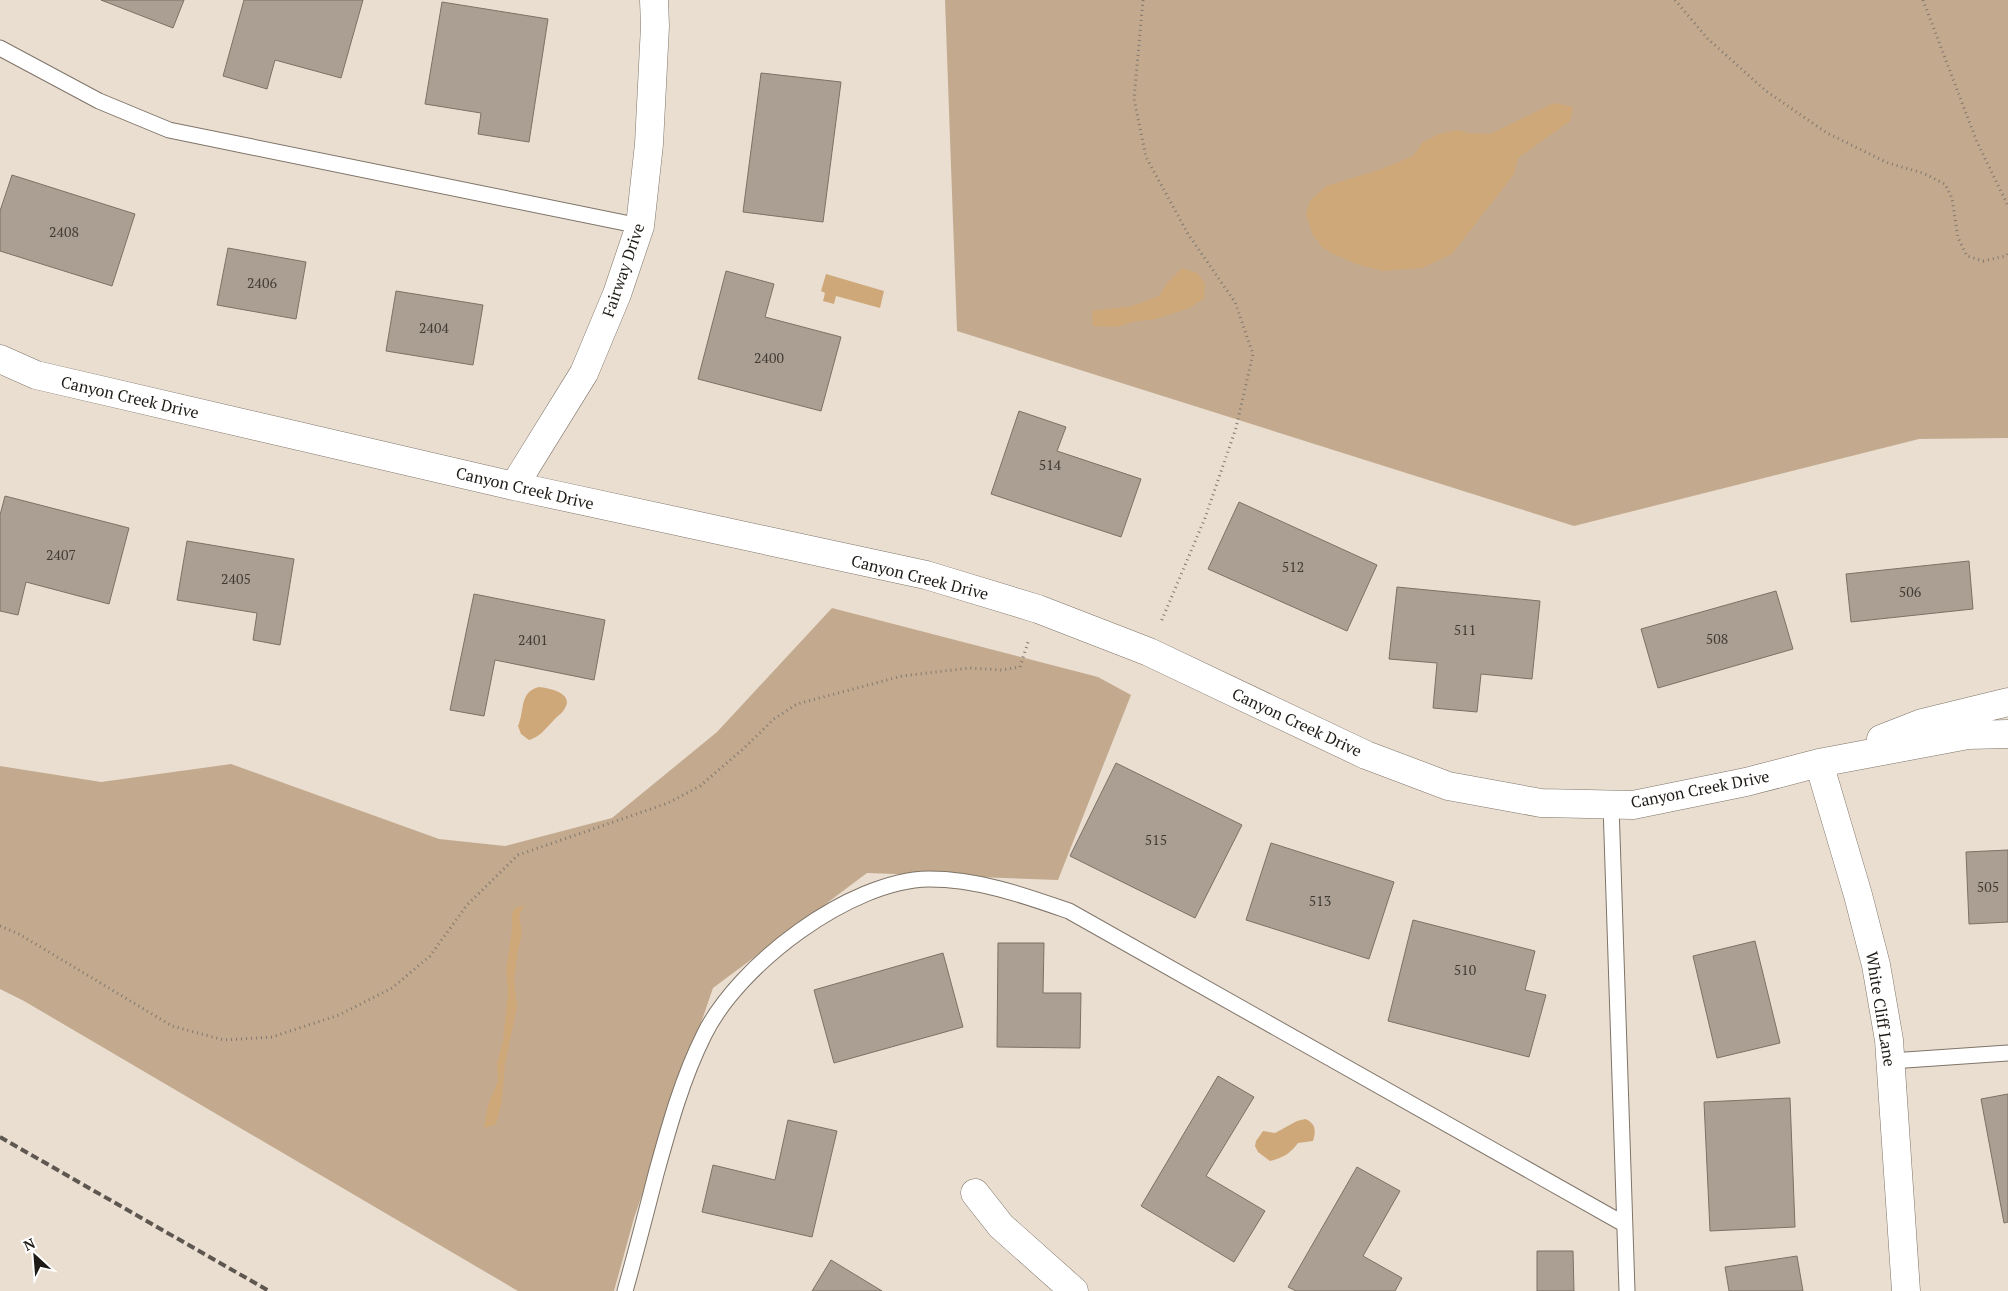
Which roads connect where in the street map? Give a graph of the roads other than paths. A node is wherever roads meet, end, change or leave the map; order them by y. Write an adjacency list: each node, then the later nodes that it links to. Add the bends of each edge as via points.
1 (654, 0): 3 (street, Fairway Drive, via 649,144)
2 (0, 48): 3 (lane, via 99,101 169,130)
3 (640, 226): 5 (street, Fairway Drive, via 617,294 584,372)
4 (0, 359): 5 (street, Canyon Creek Drive, via 36,375)
5 (514, 486): 9 (street, Canyon Creek Drive, via 926,575 1038,609 1149,652 1366,755 1448,786 1541,803)
6 (2008, 702): 8 (street, Canyon Creek Drive, via 1922,723)
7 (2008, 734): 8 (street, Canyon Creek Drive, via 1968,735)
8 (1819, 763): 9 (street, Canyon Creek Drive, via 1633,805); 11 (street, White Cliff Lane, via 1876,965)
9 (1611, 805): 13 (lane)
10 (2008, 1053): 11 (lane)
11 (1891, 1061): 17 (street, White Cliff Lane)
12 (975, 1193): 15 (street, via 1001,1226)
13 (1624, 1224): 14 (lane, via 1068,911 1011,891 928,879 883,889 827,913 799,930 763,959 731,993 704,1033 684,1081); 16 (lane)
14 (625, 1291)
15 (1074, 1291)
16 (1627, 1291)
17 (1906, 1291)

